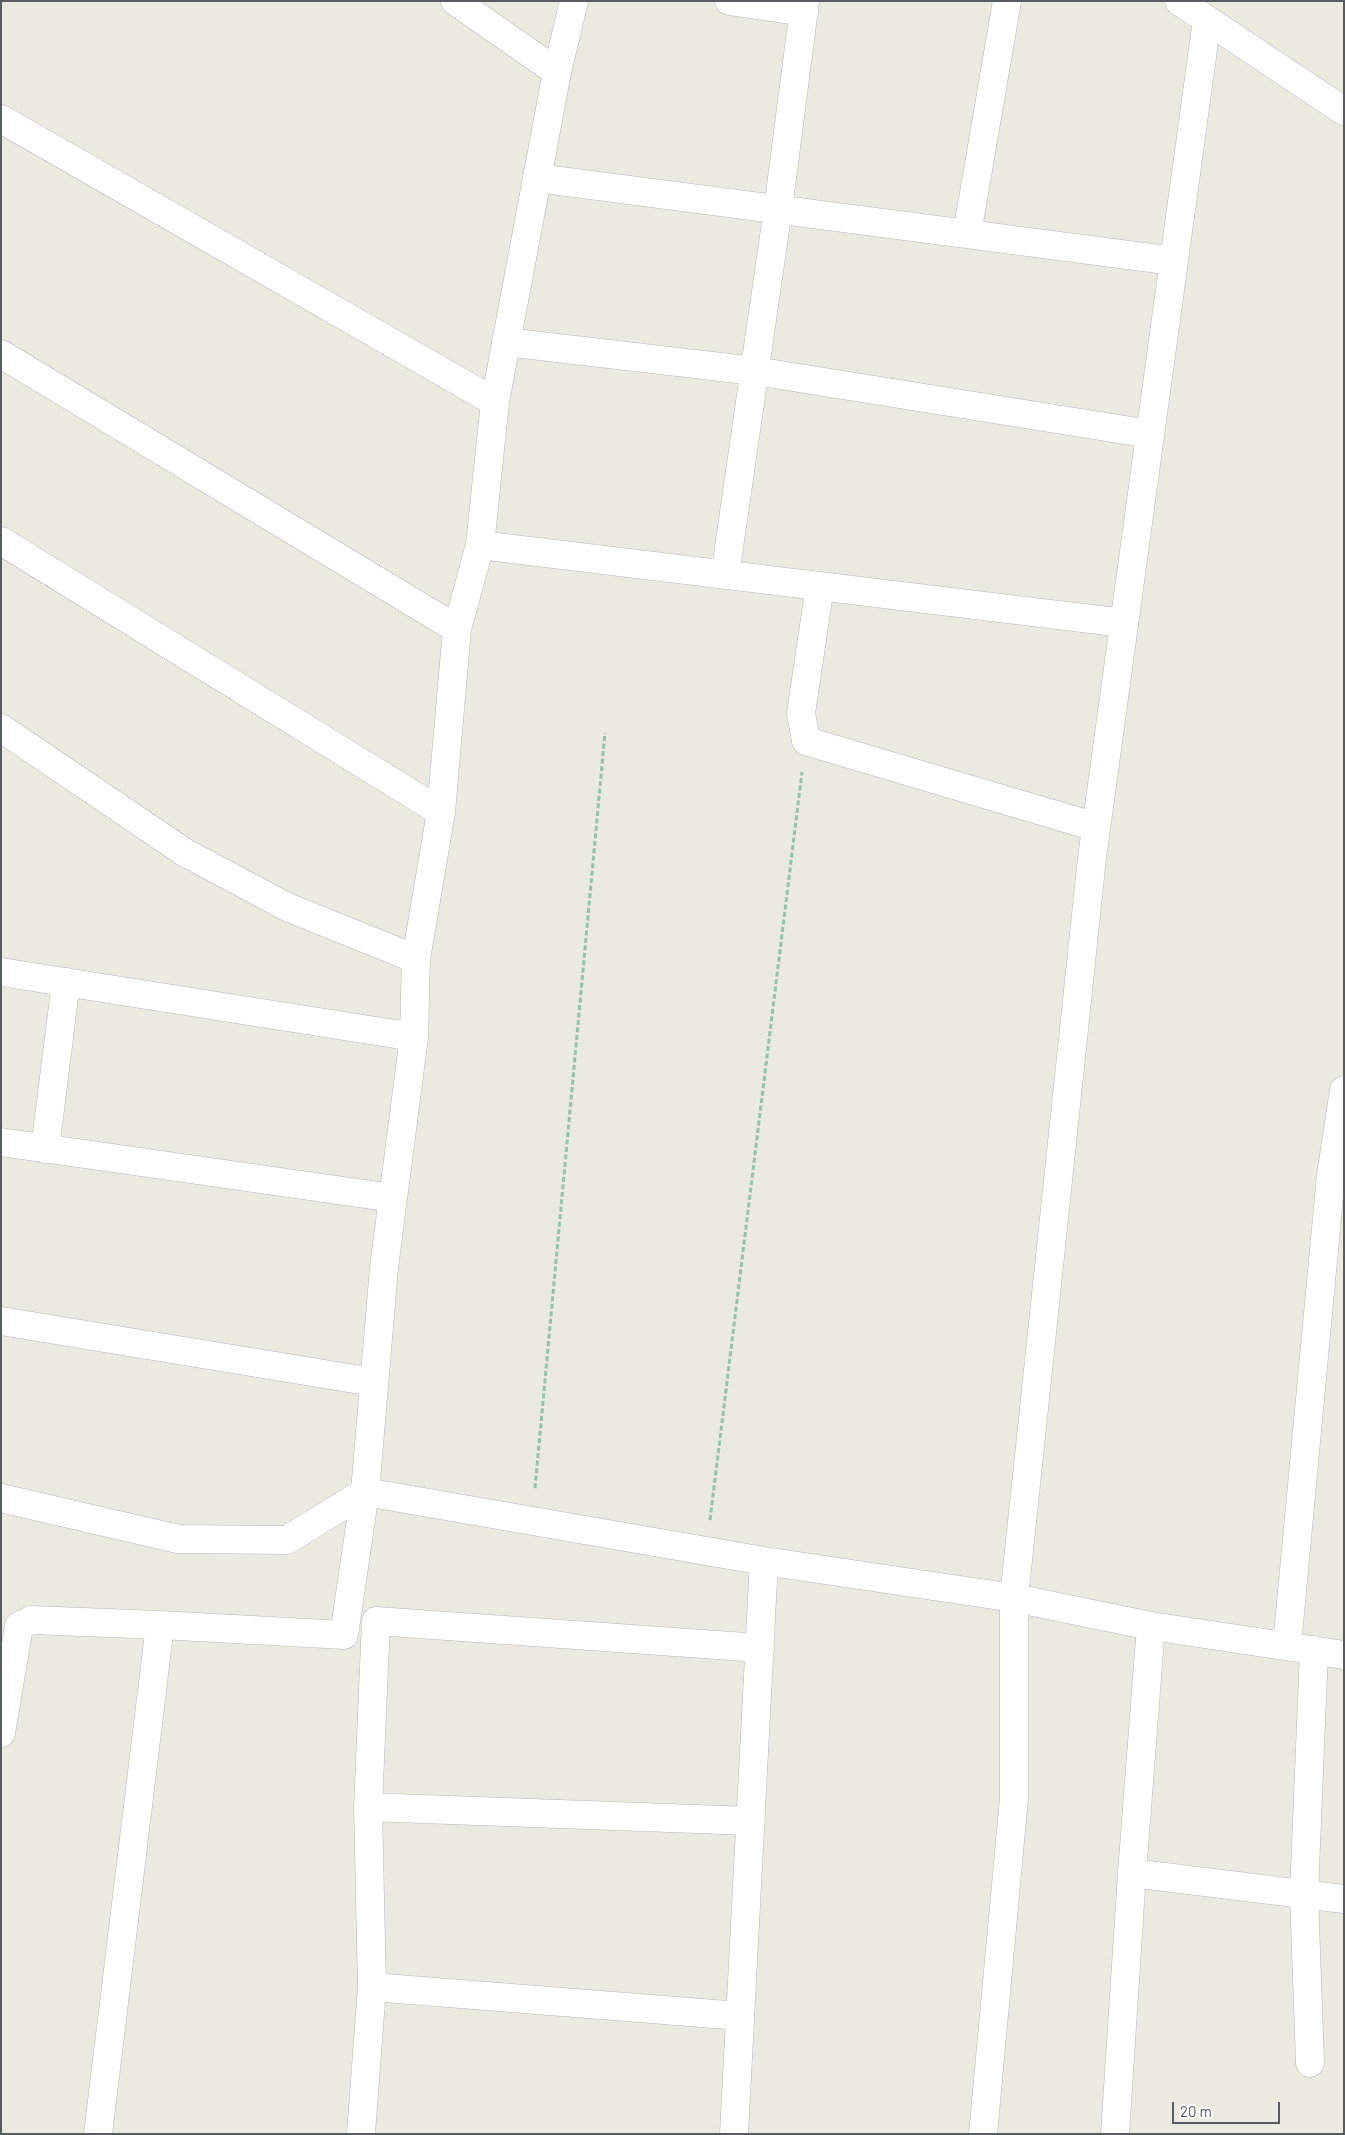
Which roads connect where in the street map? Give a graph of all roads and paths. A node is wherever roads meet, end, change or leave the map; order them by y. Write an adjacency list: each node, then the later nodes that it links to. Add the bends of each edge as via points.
1 (456, 1): 8 (street)
2 (574, 1): 8 (street)
3 (729, 1): 6 (street)
4 (1007, 1): 13 (street)
5 (1179, 1): 7 (street)
6 (805, 7): 12 (street)
7 (1207, 20): 9 (street); 14 (street)
8 (557, 72): 11 (street)
9 (1344, 111)
10 (1, 119): 18 (street)
11 (538, 178): 12 (street); 15 (street)
12 (778, 209): 13 (street); 17 (street)
13 (967, 234): 14 (street)
14 (1174, 260): 19 (street)
15 (506, 342): 17 (street); 18 (street)
16 (1, 354): 25 (street)
17 (755, 372): 19 (street); 22 (street)
18 (495, 402): 21 (street)
19 (1150, 434): 24 (street)
20 (1, 541): 29 (street)
21 (480, 545): 22 (street); 25 (street)
22 (725, 575): 23 (street)
23 (820, 586): 24 (street); 28 (street, via 801,713)
24 (1124, 623): 30 (street)
25 (457, 629): 29 (street)
26 (1, 728): 31 (street, via 184,852 287,907)
27 (605, 733): 44 (path)
28 (806, 741): 30 (street); 45 (path)
29 (441, 812): 31 (street)
30 (1096, 827): 47 (street)
31 (416, 959): 34 (street)
32 (1, 972): 33 (street)
33 (66, 982): 34 (street); 37 (street)
34 (414, 1037): 39 (street)
35 (1344, 1090): 38 (street)
36 (1, 1142): 37 (street)
37 (45, 1149): 39 (street)
38 (1337, 1176): 50 (street)
39 (393, 1198): 41 (street)
40 (1, 1321): 41 (street)
41 (373, 1382): 42 (street)
42 (365, 1492): 43 (street, via 286,1540 178,1539); 44 (street); 48 (street, via 344,1635)
43 (1, 1498)
44 (532, 1521): 45 (street)
45 (706, 1551): 46 (street)
46 (764, 1560): 47 (street); 51 (street)
47 (1014, 1598): 49 (street); 66 (street, via 1014,1798)
48 (160, 1625): 54 (street, via 31,1620 19,1626); 63 (street)
49 (1151, 1626): 50 (street); 57 (street)
50 (1287, 1645): 52 (street)
51 (760, 1648): 55 (street, via 376,1621); 56 (street)
52 (1314, 1650): 53 (street); 58 (street)
53 (1344, 1654)
54 (1, 1733)
55 (368, 1807): 56 (street); 60 (street)
56 (751, 1822): 61 (street)
57 (1132, 1873): 58 (street); 67 (street)
58 (1304, 1894): 59 (street); 62 (street)
59 (1344, 1899)
60 (372, 1987): 61 (street); 64 (street)
61 (740, 2016): 65 (street)
62 (1310, 2063)
63 (98, 2134)
64 (361, 2134)
65 (734, 2134)
66 (983, 2134)
67 (1115, 2134)

